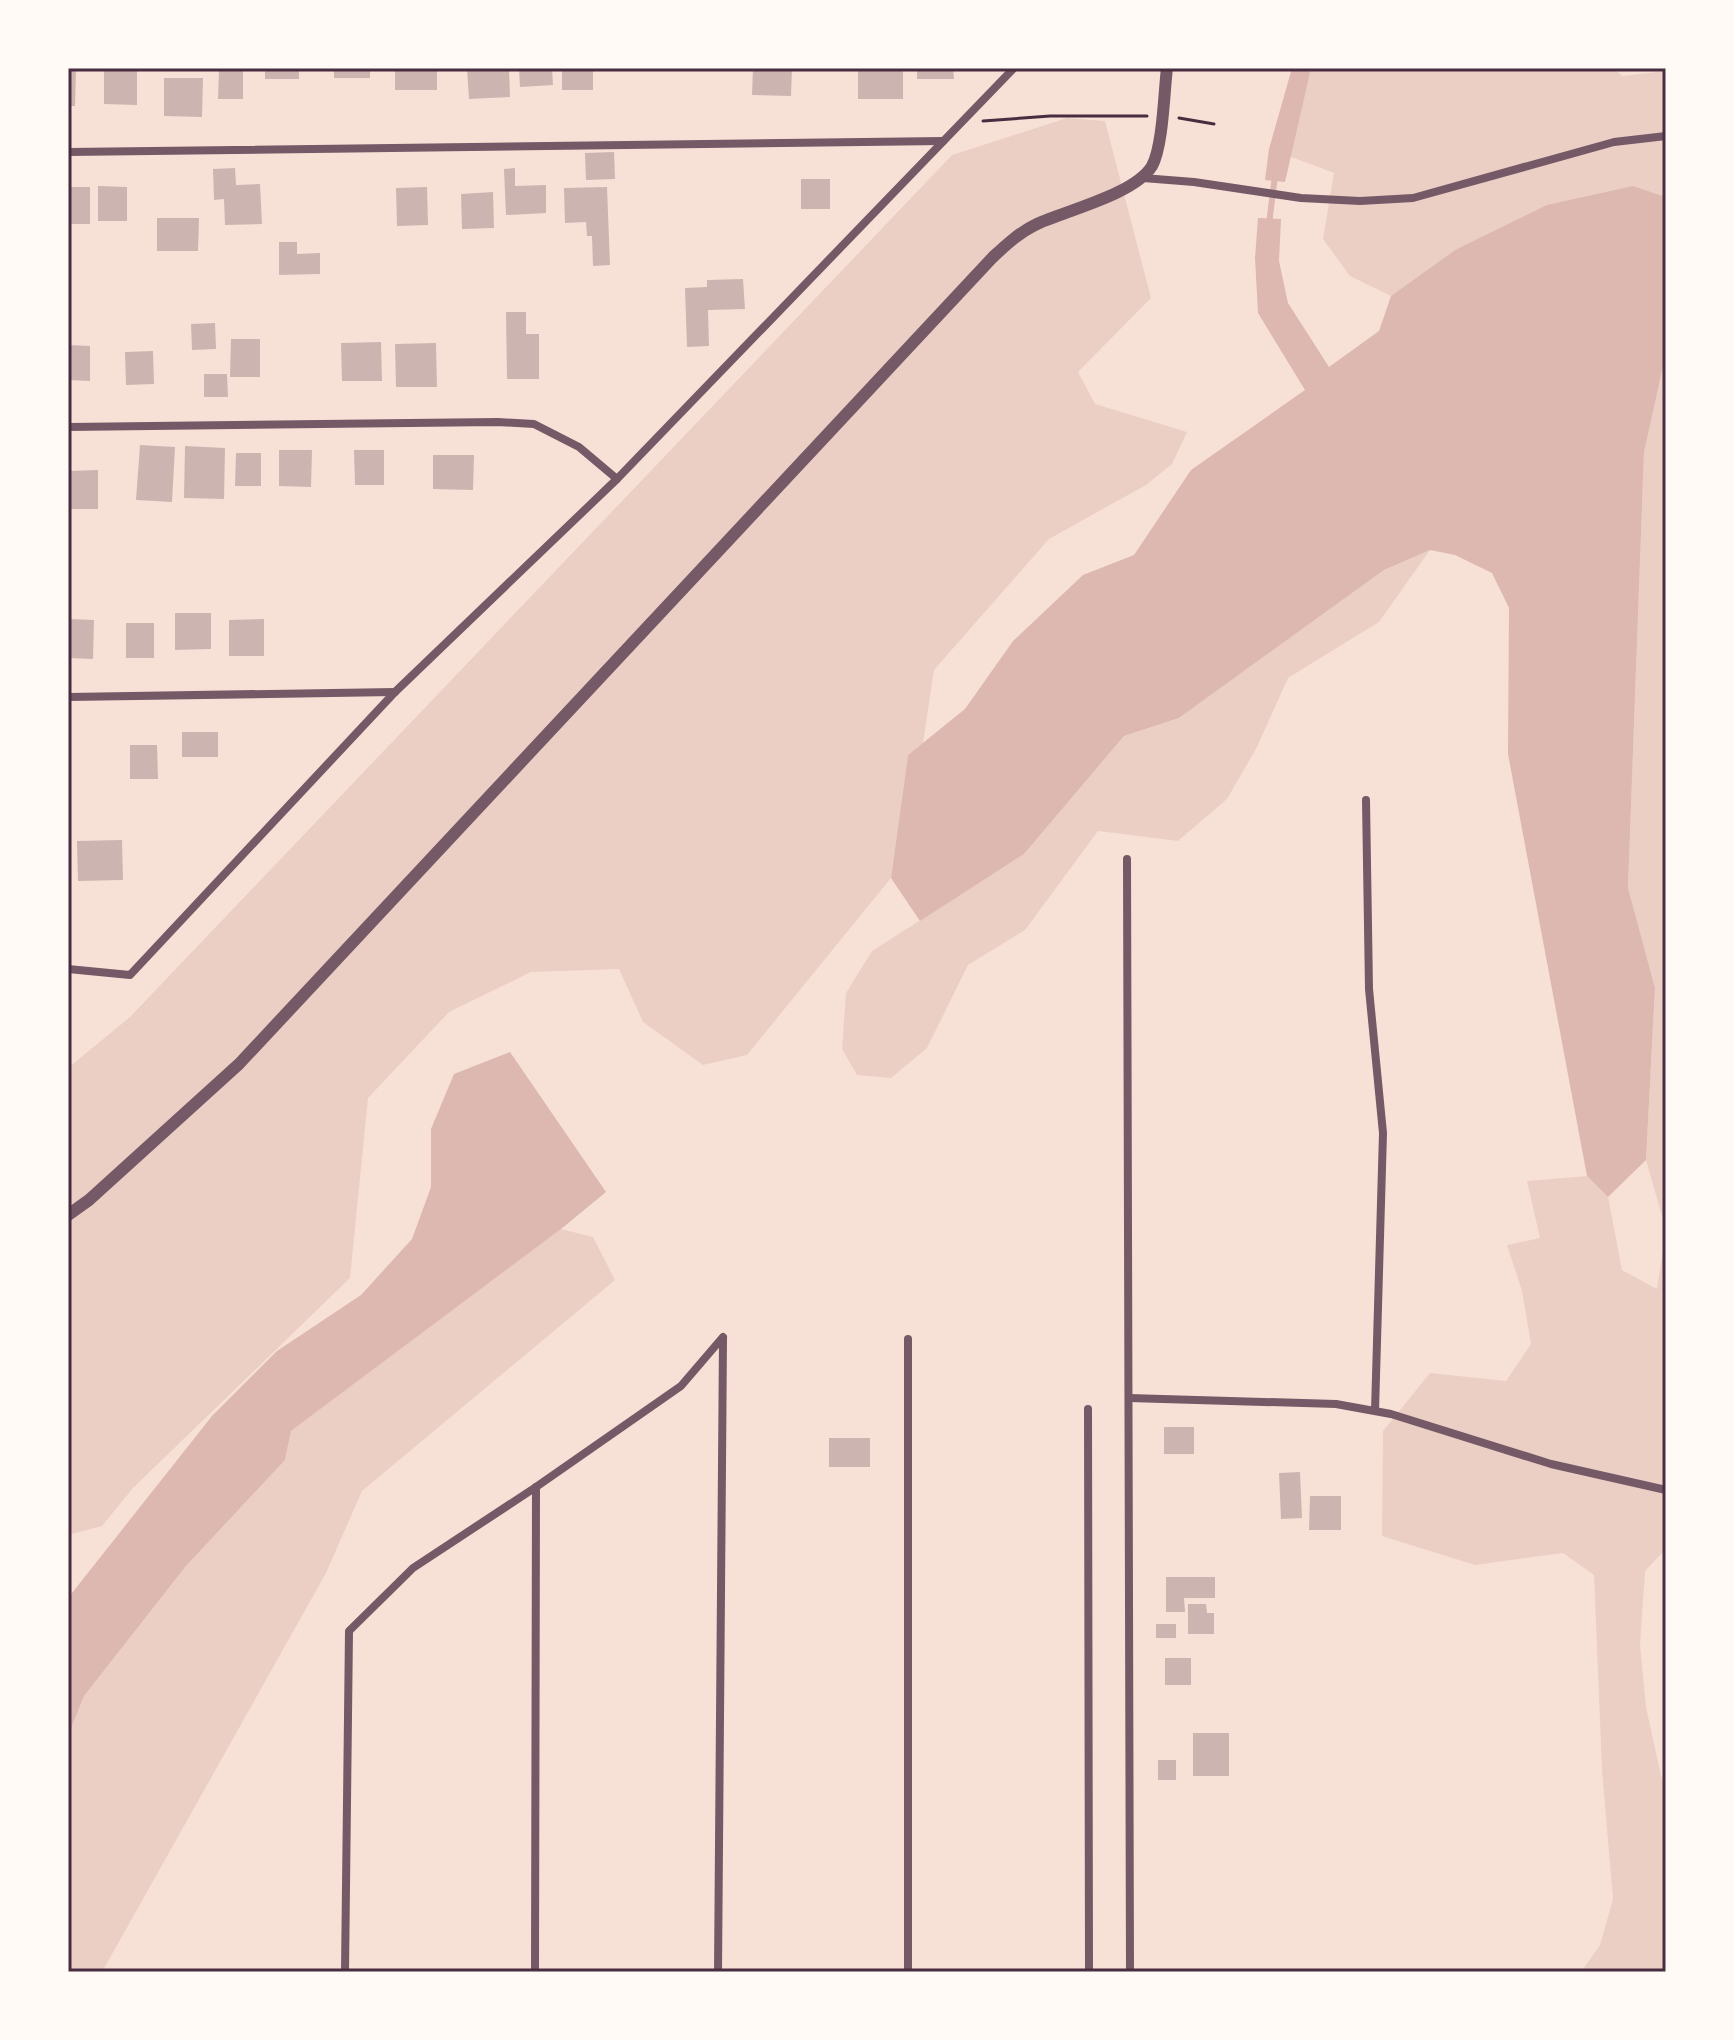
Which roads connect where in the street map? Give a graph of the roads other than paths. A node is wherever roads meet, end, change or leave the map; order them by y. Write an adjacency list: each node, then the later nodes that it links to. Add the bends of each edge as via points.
1 (1014, 68): 4 (street)
2 (1167, 68): 6 (street, via 1153,164)
3 (1666, 136): 6 (street, via 1614,142 1413,198 1301,198)
4 (943, 141): 5 (street); 8 (street)
5 (68, 152)
6 (1143, 178): 14 (street, via 1035,225 993,257 239,1064)
7 (68, 427): 8 (street, via 534,424 579,447)
8 (617, 479): 9 (street)
9 (395, 692): 10 (street); 13 (street, via 130,975)
10 (68, 697)
11 (1366, 800): 18 (street, via 1369,989 1383,1133)
12 (1127, 859): 16 (street)
13 (68, 969)
14 (68, 1215)
15 (908, 1339): 24 (street)
16 (1129, 1398): 18 (street, via 1336,1404); 26 (street)
17 (1088, 1409): 25 (street)
18 (1375, 1411): 20 (street, via 1551,1464)
19 (536, 1487): 21 (street, via 413,1568 349,1631); 22 (street); 23 (street, via 681,1386 723,1337)
20 (1666, 1490)
21 (345, 1972)
22 (535, 1972)
23 (718, 1972)
24 (908, 1972)
25 (1089, 1972)
26 (1130, 1972)

